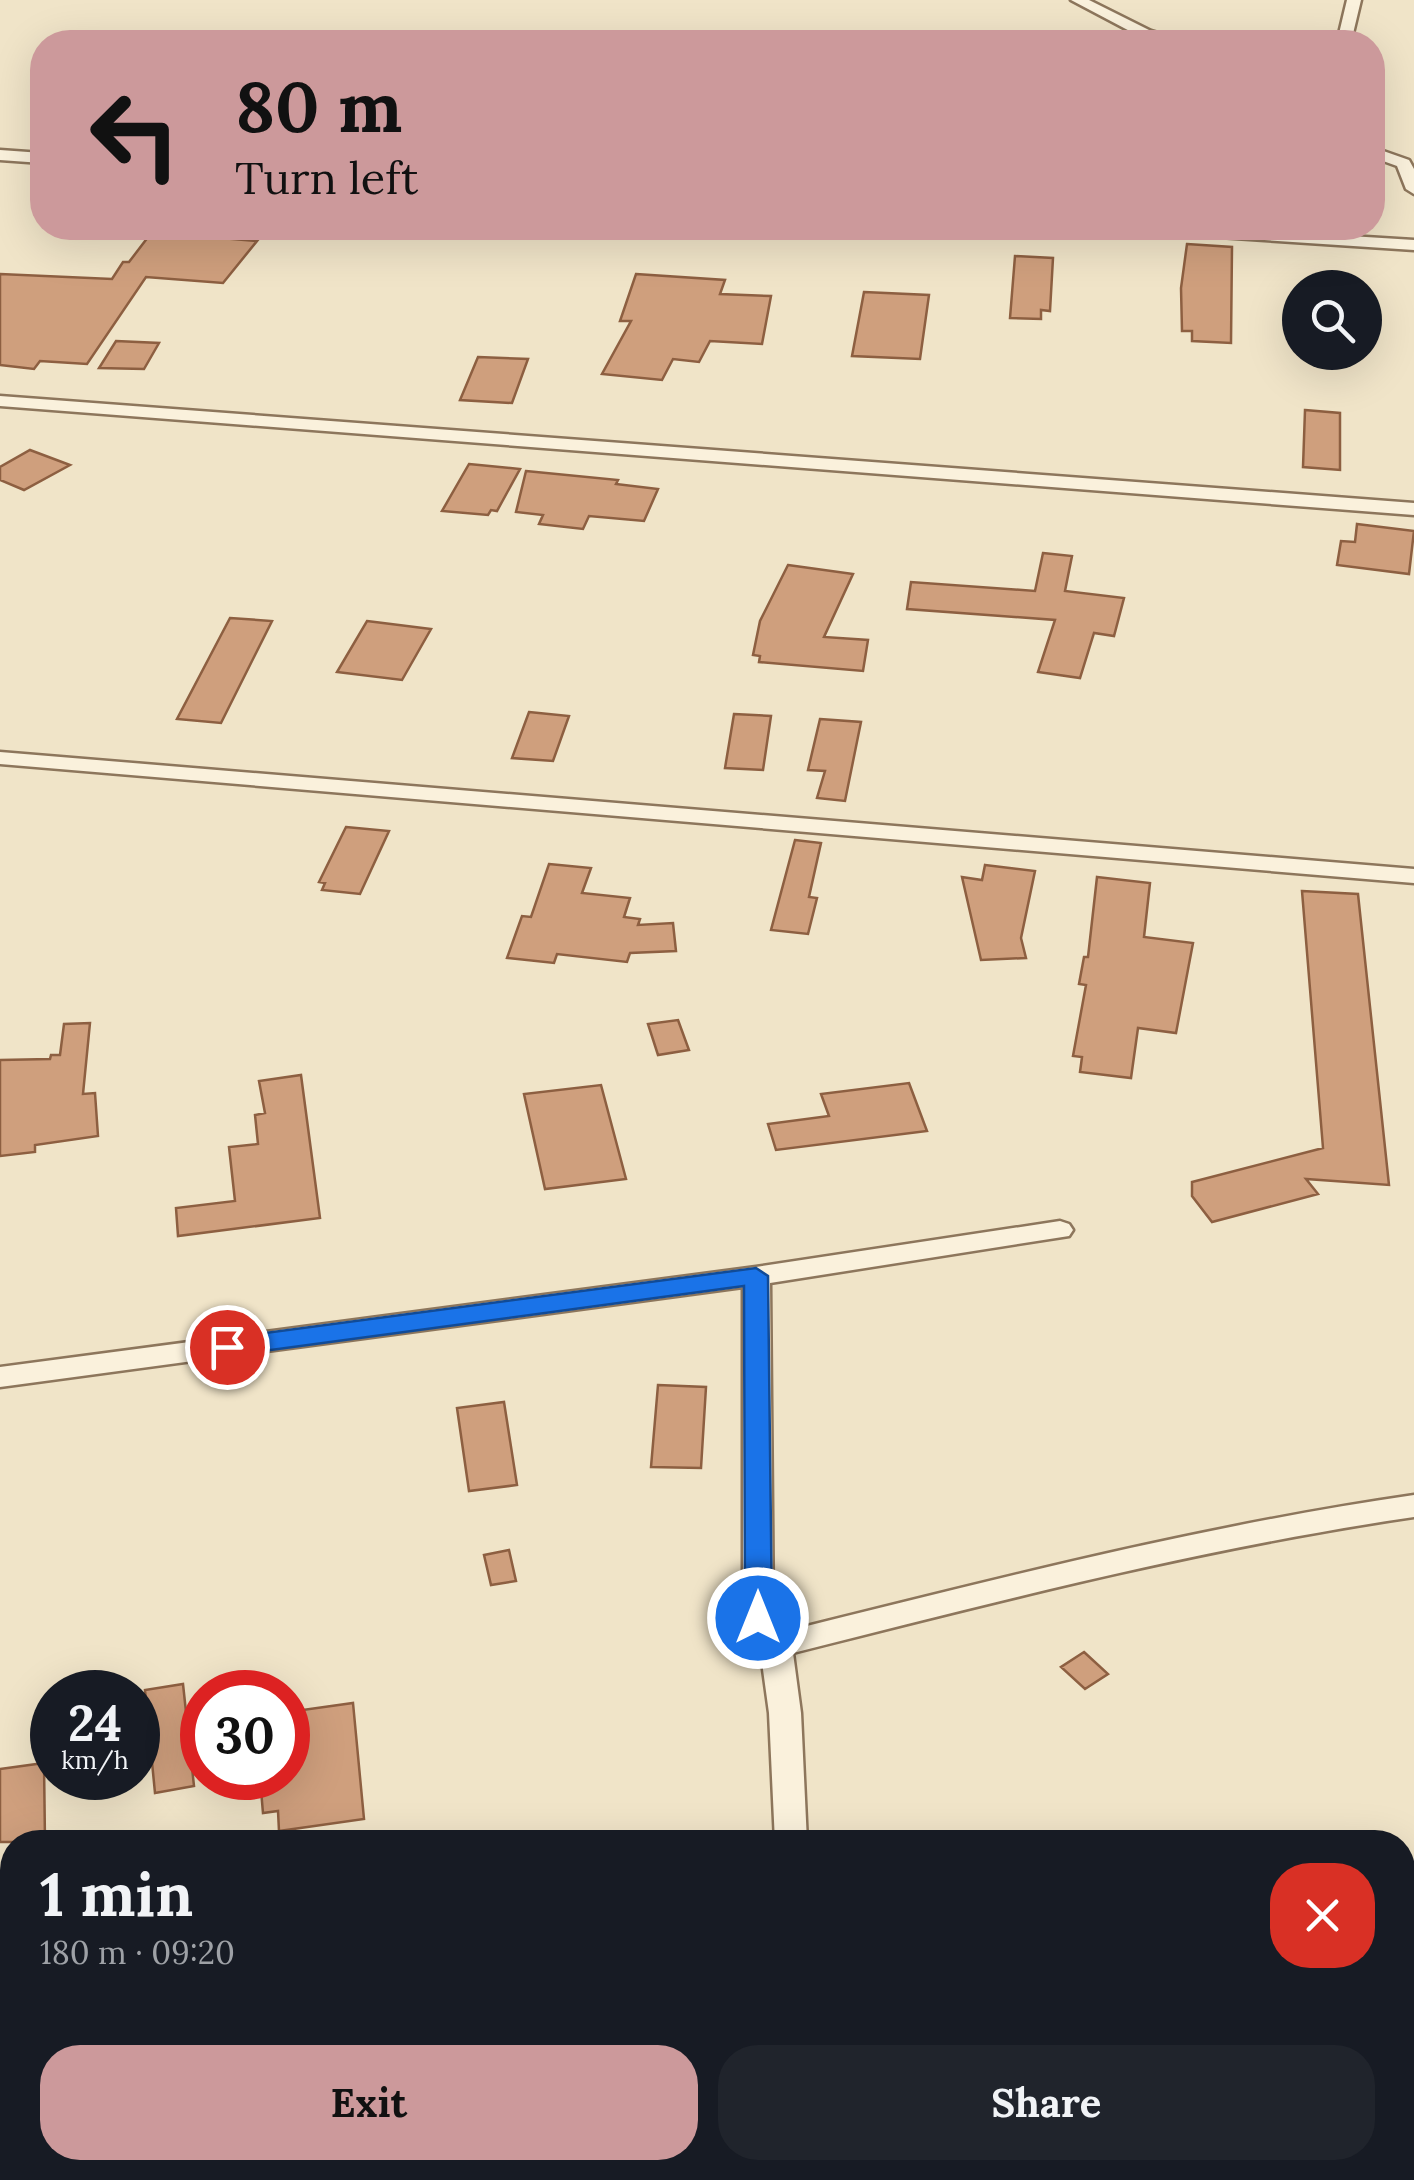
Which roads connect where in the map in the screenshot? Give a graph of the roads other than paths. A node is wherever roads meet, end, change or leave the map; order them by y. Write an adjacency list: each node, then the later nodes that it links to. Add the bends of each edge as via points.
1 (1078, 0): 3 (street)
2 (1354, 0): 4 (street)
3 (1138, 30)
4 (1347, 30)
5 (0, 155): 7 (street)
6 (1385, 156): 8 (street, via 1404,162)
7 (30, 157)
8 (1414, 189)
9 (1339, 240): 10 (street)
10 (1414, 245)
11 (0, 401): 12 (street)
12 (1414, 510)
13 (0, 758): 14 (street)
14 (1414, 876)
15 (1060, 1230): 16 (street)
16 (756, 1276): 17 (street); 19 (street, via 758,1618)
17 (0, 1377)
18 (1414, 1506): 19 (street, via 1134,1556)
19 (783, 1644): 20 (street, via 776,1655)
20 (790, 1830)

